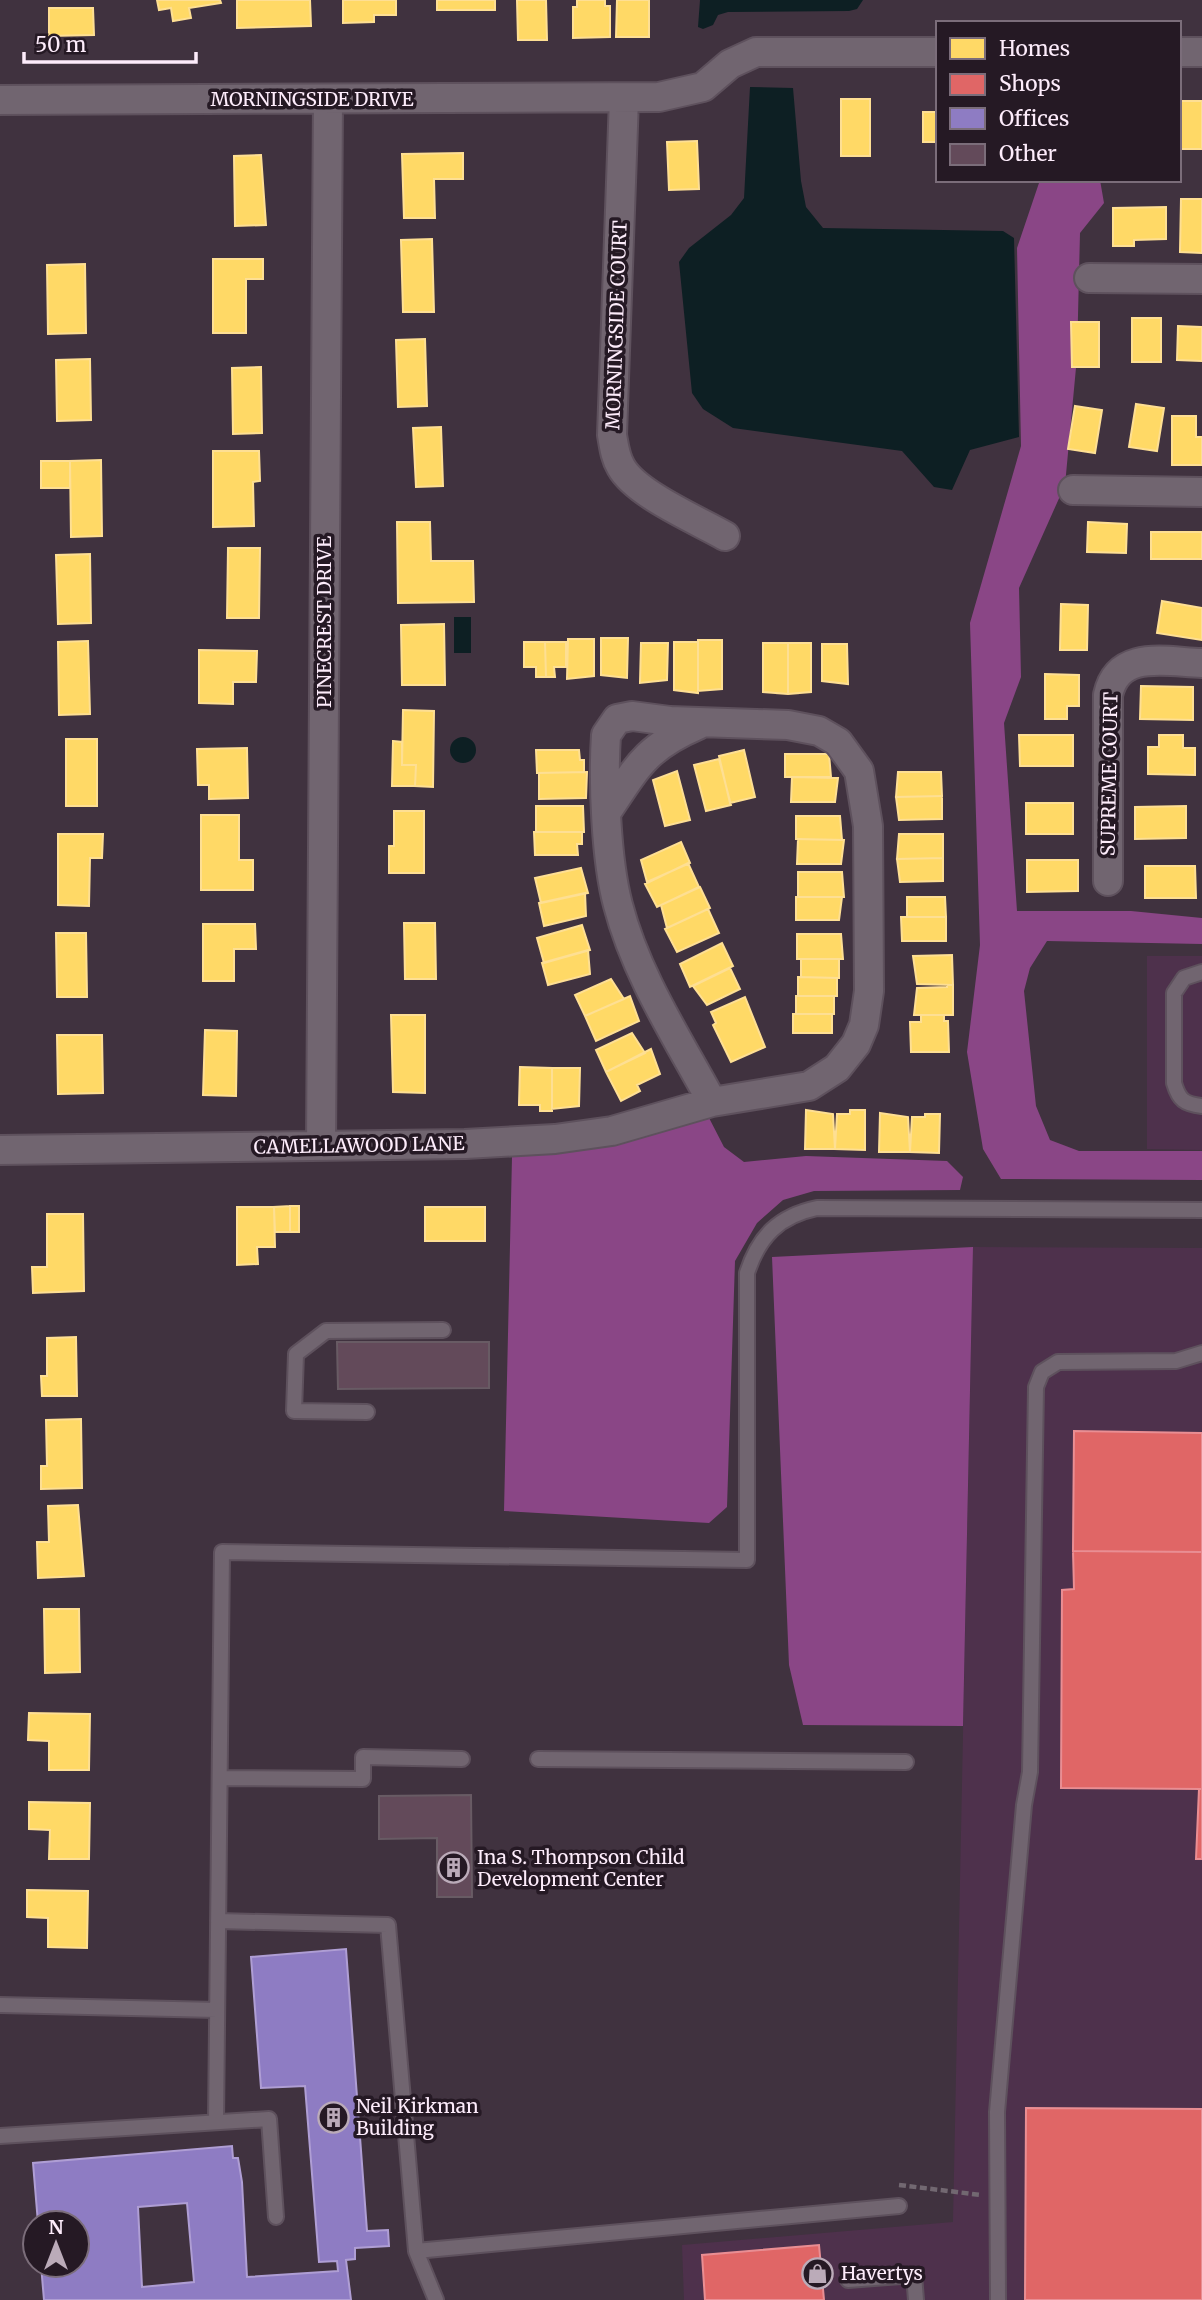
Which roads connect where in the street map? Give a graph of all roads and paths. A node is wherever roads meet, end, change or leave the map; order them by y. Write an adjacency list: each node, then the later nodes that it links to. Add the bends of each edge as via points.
1 (936, 51): 4 (street, MORNINGSIDE DRIVE, via 756,51 730,64 703,87 659,97)
2 (1181, 51): 3 (street)
3 (1202, 51)
4 (624, 98): 5 (street, MORNINGSIDE DRIVE); 11 (street, MORNINGSIDE COURT, via 615,451 621,468 638,486)
5 (328, 99): 6 (street, MORNINGSIDE DRIVE); 19 (street, PINECREST DRIVE)
6 (0, 100)
7 (1088, 278): 8 (street)
8 (1202, 278)
9 (1073, 489): 10 (street)
10 (1202, 492)
11 (725, 537)
12 (1202, 663): 15 (street, SUPREME COURT, via 1134,663 1111,680)
13 (703, 722): 14 (street, via 665,739 638,765); 14 (street, via 632,716 617,719 606,735); 17 (street, CAMELLAWOOD LANE, via 788,725 818,731 838,742 859,771 867,826 869,991 856,1044 837,1068 809,1086)
14 (608, 810): 17 (street, via 618,904 632,946)
15 (1108, 881)
16 (1202, 972): 18 (lane, via 1184,978 1174,993 1174,1083 1185,1104)
17 (712, 1102): 19 (street, CAMELLAWOOD LANE, via 612,1131 555,1139)
18 (1202, 1106)
19 (321, 1146): 20 (street, CAMELLAWOOD LANE)
20 (0, 1150)
21 (1202, 1210): 28 (lane, via 817,1208 778,1222 754,1252 747,1273 747,1560 222,1552)
22 (443, 1330): 24 (lane, via 326,1331 296,1354 294,1411)
23 (1202, 1353): 35 (lane, via 1176,1361 1058,1362 1042,1372 1036,1387 1030,1772 997,2112)
24 (368, 1412)
25 (462, 1759): 28 (lane, via 363,1757 363,1779)
26 (538, 1759): 27 (lane)
27 (906, 1762)
28 (220, 1778): 29 (lane)
29 (218, 1921): 31 (lane); 38 (lane, via 388,1925)
30 (0, 2005): 31 (lane)
31 (217, 2010): 32 (lane)
32 (216, 2122): 33 (lane); 37 (lane, via 269,2119)
33 (0, 2136)
34 (899, 2185): 35 (path)
35 (998, 2197): 42 (lane)
36 (899, 2206): 38 (lane)
37 (276, 2217)
38 (416, 2251): 40 (lane)
39 (848, 2280): 41 (lane, via 915,2275)
40 (436, 2300)
41 (916, 2300)
42 (998, 2300)

